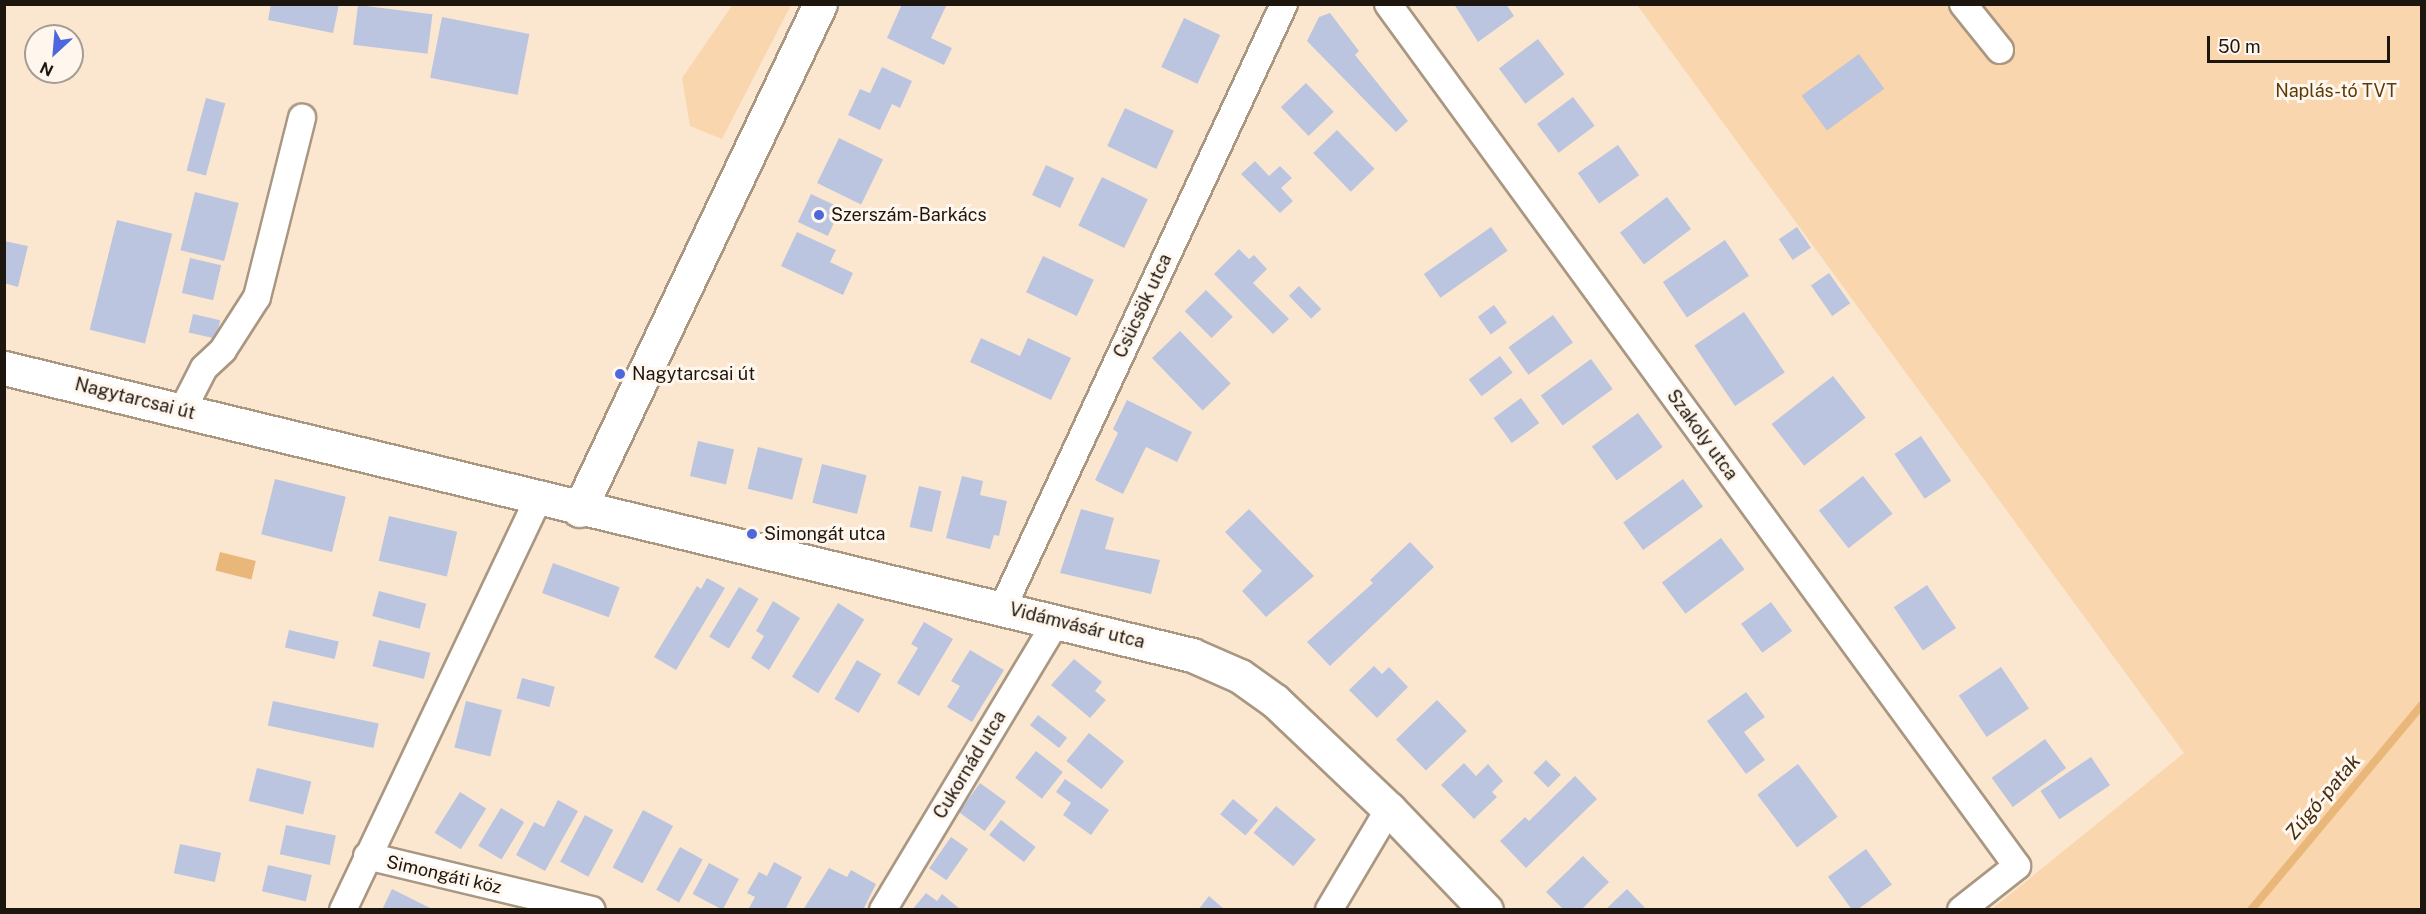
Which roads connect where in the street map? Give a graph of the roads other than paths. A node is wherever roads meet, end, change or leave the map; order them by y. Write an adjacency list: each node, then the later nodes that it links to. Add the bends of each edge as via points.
1 (820, 4): 10 (main road)
2 (1284, 4): 11 (street, Csücsök utca)
3 (1388, 4): 20 (street, Szakoly utca, via 2017,866)
4 (1963, 4): 5 (street)
5 (2000, 50)
6 (302, 118): 8 (street, via 257,297 223,350 204,368)
7 (4, 368): 8 (main road, Nagytarcsai út)
8 (182, 411): 9 (main road, Nagytarcsai út)
9 (538, 500): 10 (main road, Nagytarcsai út); 14 (street)
10 (579, 510): 11 (main road, Vidámvásár utca)
11 (1003, 607): 12 (main road, Vidámvásár utca)
12 (1057, 620): 13 (main road, Vidámvásár utca, via 1192,655 1240,676 1282,707); 17 (street, Cukornád utca)
13 (1389, 809): 18 (street); 19 (main road, Vidámvásár utca)
14 (367, 856): 15 (street); 16 (street, Simongáti köz)
15 (343, 909)
16 (592, 909)
17 (883, 909)
18 (1329, 909)
19 (1486, 909)
20 (1961, 909)

